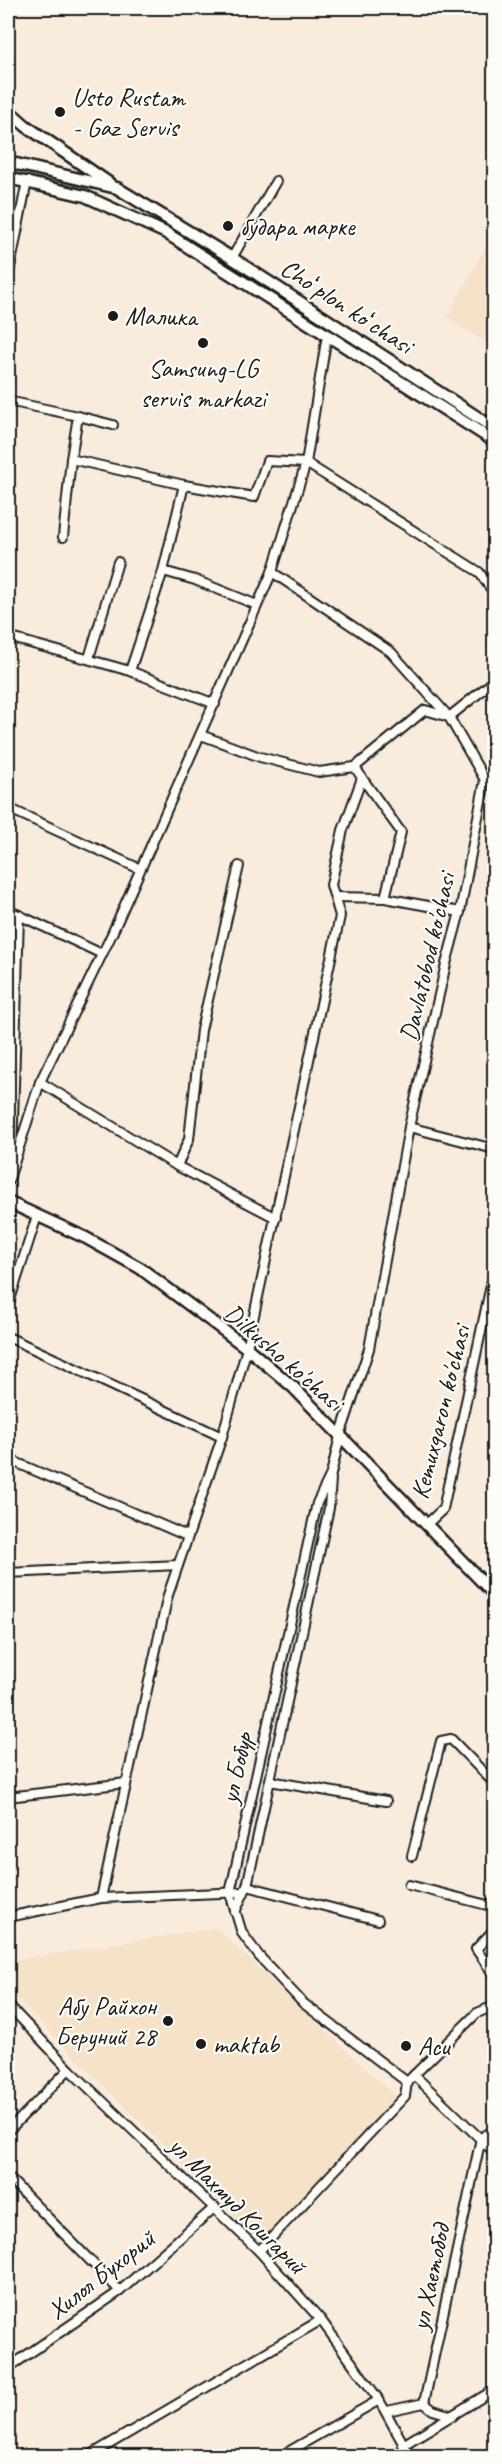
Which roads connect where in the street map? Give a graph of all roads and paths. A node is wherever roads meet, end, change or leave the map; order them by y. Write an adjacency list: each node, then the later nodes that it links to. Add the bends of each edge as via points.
1 (8, 110): 6 (main road)
2 (8, 162): 6 (main road, Choʻplon koʻchasi)
3 (8, 178): 4 (main road, Choʻplon koʻchasi)
4 (27, 181): 8 (street); 9 (main road, Choʻplon koʻchasi, via 85,196 166,233)
5 (276, 181): 7 (street)
6 (117, 188): 7 (main road, Choʻplon koʻchasi)
7 (232, 258): 13 (main road, Choʻplon koʻchasi)
8 (8, 278)
9 (327, 335): 14 (main road, Choʻplon koʻchasi); 16 (street)
10 (8, 402): 11 (street)
11 (78, 416): 12 (street); 15 (street)
12 (113, 425)
13 (495, 428)
14 (495, 441)
15 (70, 459): 17 (street); 18 (street)
16 (306, 463): 17 (street, via 267,461 254,497); 21 (street); 22 (street, via 479,572)
17 (184, 485): 20 (street)
18 (63, 537)
19 (118, 562): 25 (street)
20 (163, 571): 23 (street); 26 (street)
21 (272, 572): 23 (street); 29 (street, Davlatobod ko'chasi, via 390,651)
22 (495, 593)
23 (257, 605): 28 (street)
24 (8, 637): 25 (street)
25 (89, 658): 26 (street)
26 (130, 671): 28 (street)
27 (495, 681): 29 (street)
28 (215, 704): 30 (street)
29 (449, 717): 31 (street, via 425,710); 39 (street, Davlatobod ko'chasi, via 484,780)
30 (201, 735): 31 (street, via 260,757 319,772); 35 (street)
31 (355, 767): 32 (street)
32 (362, 778): 36 (street, via 343,830 331,885); 37 (street, via 402,832)
33 (8, 808): 35 (street)
34 (239, 866): 46 (street, via 201,1030 189,1139)
35 (140, 869): 41 (street)
36 (335, 897): 37 (street); 50 (street, via 340,916)
37 (385, 898): 39 (street)
38 (8, 910): 40 (street)
39 (460, 912): 43 (street, Davlatobod ko'chasi)
40 (19, 915): 41 (street); 45 (street)
41 (102, 954): 42 (street)
42 (40, 1082): 45 (street); 46 (street)
43 (409, 1127): 44 (street); 55 (street, Davlatobod ko'chasi, via 369,1349)
44 (495, 1149)
45 (12, 1163): 47 (street)
46 (177, 1166): 50 (street)
47 (8, 1182)
48 (8, 1202): 49 (main road, Dilkusho ko'chasi)
49 (37, 1216): 52 (street); 54 (main road, Dilkusho ko'chasi, via 140,1268)
50 (276, 1218): 54 (street)
51 (495, 1271): 59 (street, Kemuxgaron ko'chasi, via 443,1509)
52 (8, 1306)
53 (8, 1337): 56 (street)
54 (248, 1348): 55 (main road, Dilkusho ko'chasi); 56 (street)
55 (340, 1436): 58 (street, ул Бобур); 59 (main road, Dilkusho ko'chasi)
56 (222, 1437): 60 (street)
57 (8, 1458): 60 (street)
58 (331, 1474): 64 (street, via 329,1508); 72 (street, ул Бобур, via 318,1503)
59 (428, 1523): 63 (main road, Dilkusho ko'chasi)
60 (187, 1536): 61 (street)
61 (178, 1565): 62 (street); 65 (street)
62 (8, 1573)
63 (495, 1594)
64 (270, 1781): 68 (street); 71 (street)
65 (126, 1783): 67 (street); 73 (street)
66 (495, 1783): 69 (street, via 451,1739 441,1741)
67 (8, 1797)
68 (386, 1801)
69 (412, 1856)
70 (409, 1886): 74 (street)
71 (245, 1889): 72 (street); 75 (street); 77 (street)
72 (230, 1893): 73 (street); 75 (street)
73 (101, 1898): 76 (street)
74 (493, 1907)
75 (235, 1912): 84 (street, via 242,1934 303,2003)
76 (8, 1917)
77 (378, 1920)
78 (495, 1930): 79 (street, via 476,1949)
79 (495, 1975)
80 (8, 2005): 82 (street, ул Махмуд Кошгарий)
81 (495, 2006): 83 (street, via 477,2013)
82 (69, 2069): 86 (street); 90 (street, ул Махмуд Кошгарий)
83 (414, 2075): 84 (street); 87 (street)
84 (407, 2082): 91 (street, via 405,2096)
85 (495, 2130): 87 (street)
86 (8, 2132)
87 (481, 2138): 88 (street); 97 (street, ул Хаетобод)
88 (495, 2152)
89 (8, 2177): 92 (street)
90 (215, 2207): 91 (street, ул Махмуд Кошгарий); 92 (street, Хилол Бухорий)
91 (260, 2251): 93 (street, ул Махмуд Кошгарий)
92 (120, 2291): 94 (street, Хилол Бухорий)
93 (321, 2320): 96 (street, ул Махмуд Кошгарий); 101 (street)
94 (8, 2368)
95 (495, 2390): 99 (street)
96 (379, 2400): 98 (street, ул Махмуд Кошгарий); 102 (street)
97 (424, 2403): 98 (street); 99 (street)
98 (387, 2411): 100 (street, ул Махмуд Кошгарий)
99 (453, 2416): 100 (street)
100 (403, 2445): 103 (street, ул Махмуд Кошгарий)
101 (90, 2457)
102 (281, 2457)
103 (410, 2457)

